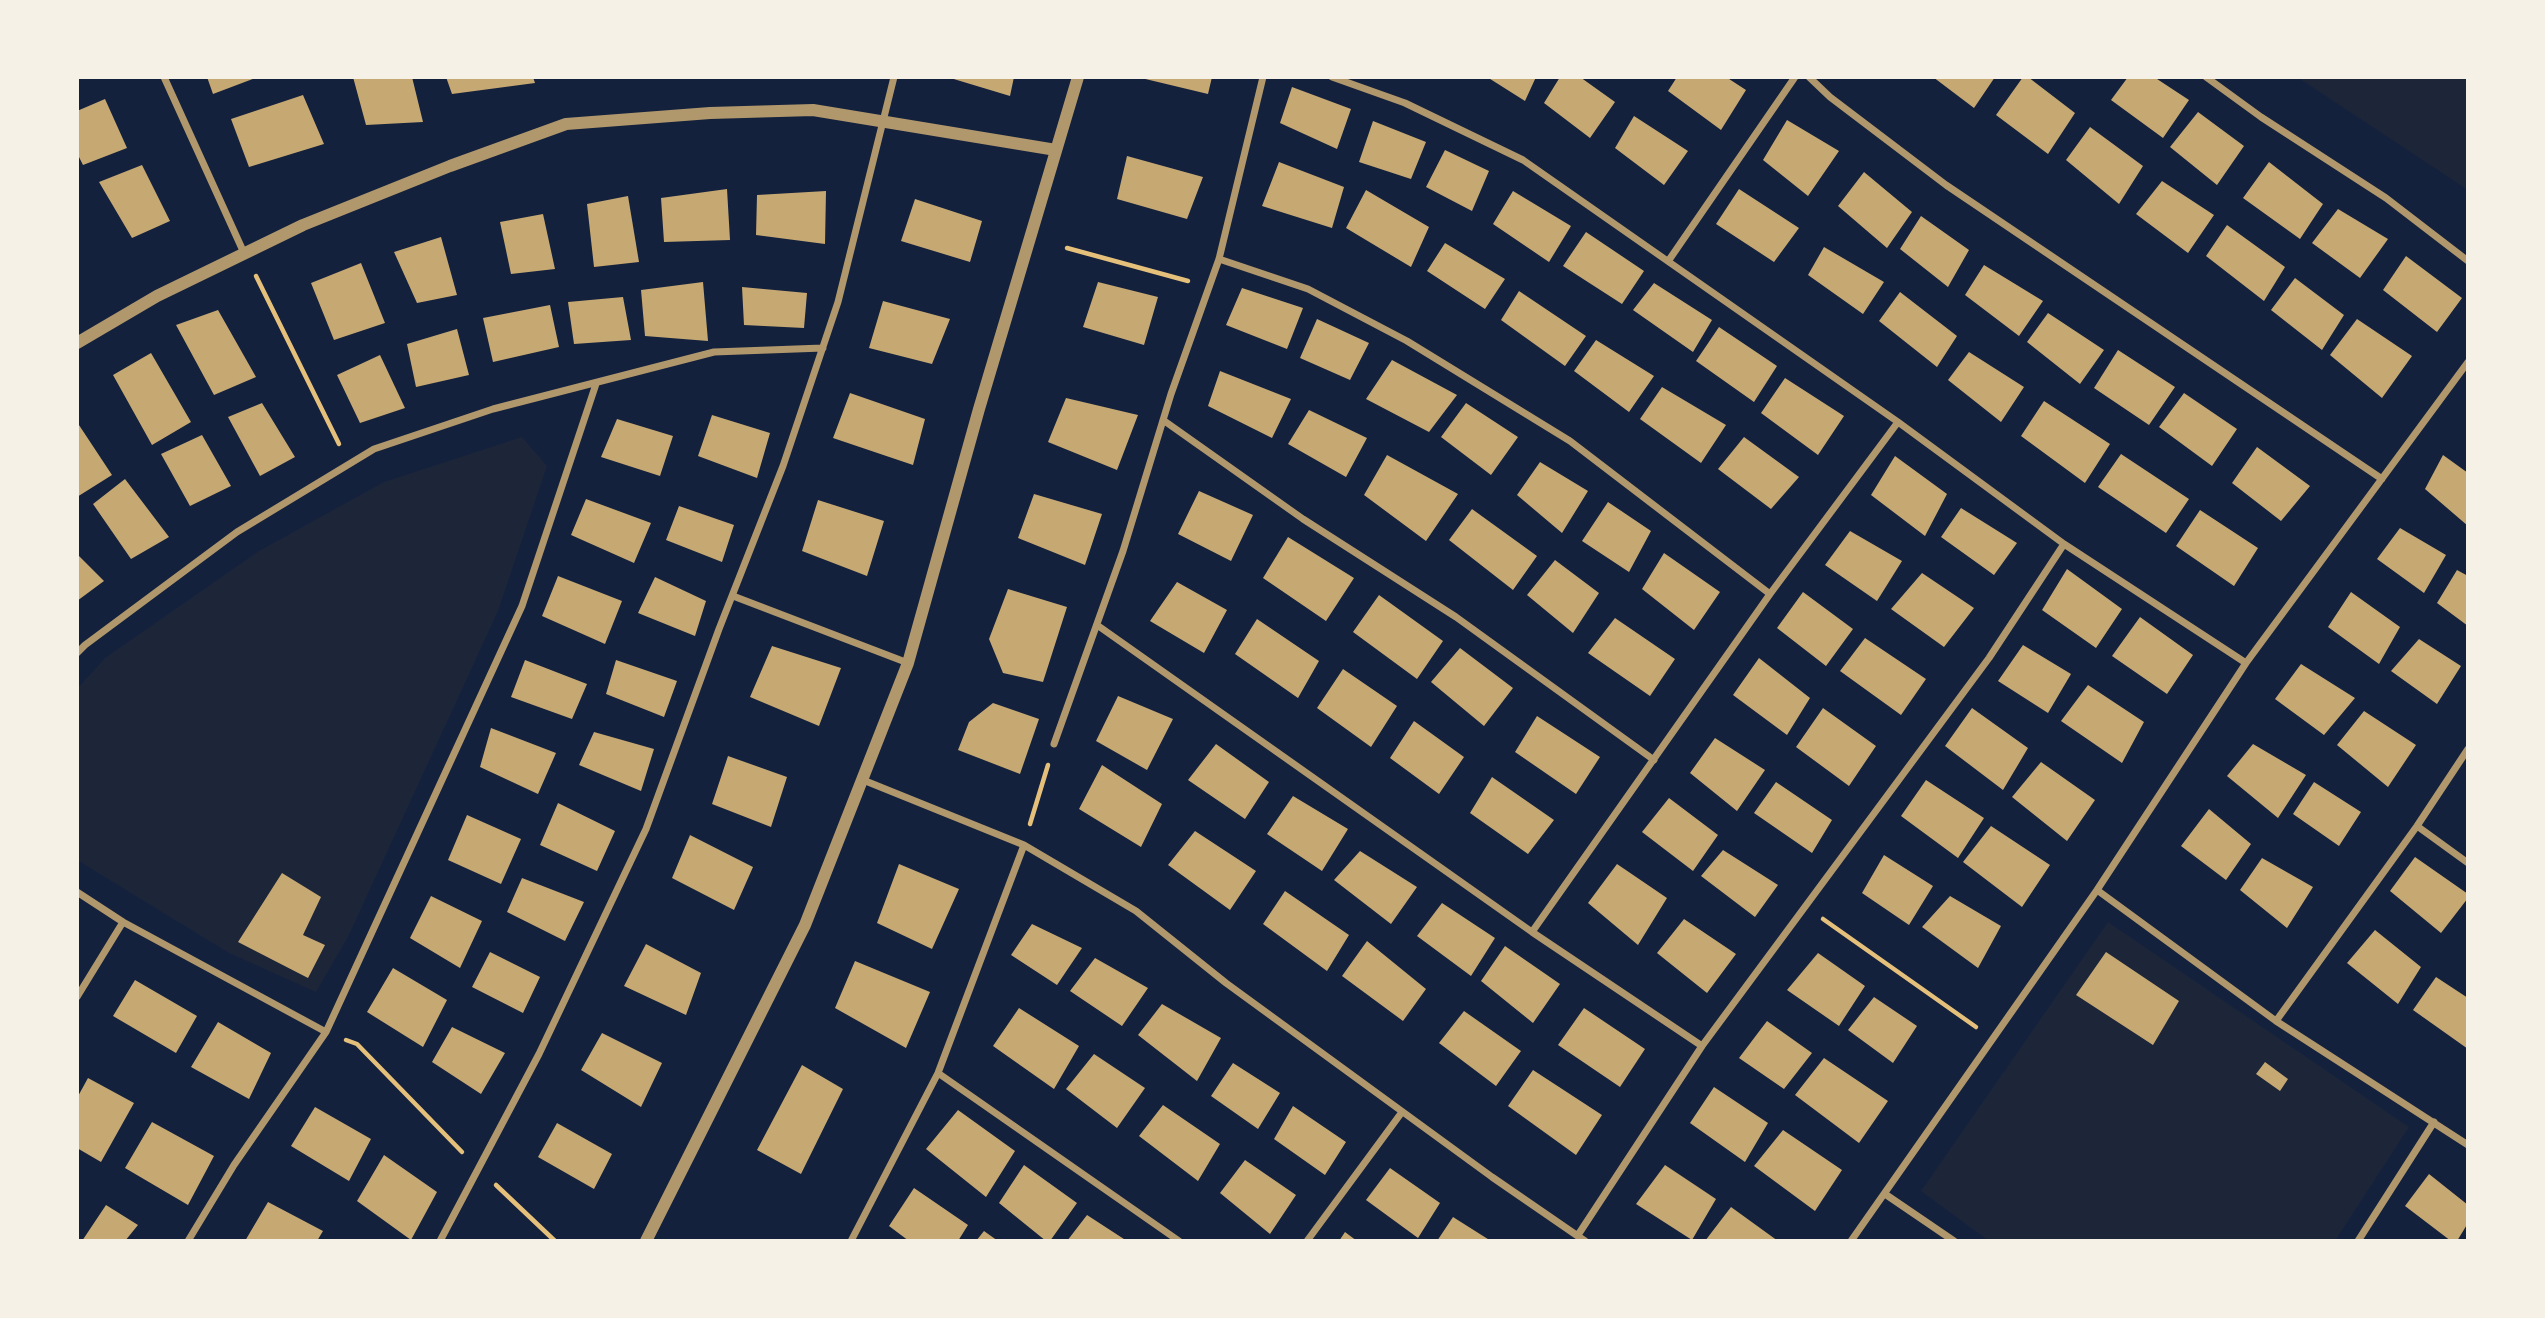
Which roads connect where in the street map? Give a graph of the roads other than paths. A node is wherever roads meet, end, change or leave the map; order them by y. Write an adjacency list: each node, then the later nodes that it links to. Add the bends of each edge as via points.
1 (164, 77): 11 (street)
2 (894, 77): 9 (street)
3 (1078, 77): 10 (street)
4 (1263, 77): 12 (street)
5 (1332, 77): 13 (street, via 1405,103 1523,160)
6 (1795, 77): 13 (street)
7 (1809, 77): 21 (street, via 1946,185)
8 (2206, 77): 14 (street, via 2386,198)
9 (884, 124): 10 (street); 11 (street, via 813,110 566,124 364,200); 16 (street)
10 (1056, 150): 27 (street)
11 (244, 253): 15 (street)
12 (1219, 259): 19 (street); 23 (street, via 1308,289 1407,341 1570,441)
13 (1669, 260): 20 (street)
14 (2468, 261)
15 (77, 343)
16 (823, 348): 18 (street, via 714,352); 24 (street)
17 (2468, 362): 21 (street)
18 (596, 384): 26 (street, via 492,409 374,449 237,532); 42 (street, via 522,606)
19 (1163, 420): 25 (street); 31 (street, via 1303,519 1456,617)
20 (1898, 422): 22 (street); 23 (street)
21 (2382, 479): 28 (street)
22 (2064, 544): 28 (street); 43 (street, via 1989,659)
23 (1769, 594): 31 (street)
24 (733, 596): 27 (street); 51 (street, via 646,829 539,1054)
25 (1097, 625): 29 (street); 39 (street)
26 (77, 653)
27 (908, 663): 32 (street)
28 (2246, 663): 36 (street)
29 (1054, 744)
30 (2468, 749): 33 (street)
31 (1654, 760): 39 (street)
32 (863, 780): 34 (street); 52 (street, via 805,926)
33 (2417, 826): 35 (street); 41 (street)
34 (1024, 845): 44 (street); 45 (street, via 1136,911)
35 (2468, 863)
36 (2097, 890): 41 (street); 48 (street)
37 (77, 892): 38 (street)
38 (123, 922): 40 (street); 42 (street)
39 (1532, 932): 43 (street)
40 (77, 997)
41 (2276, 1020): 46 (street)
42 (326, 1032): 50 (street)
43 (1702, 1046): 49 (street)
44 (938, 1073): 53 (street); 54 (street)
45 (1402, 1112): 49 (street); 55 (street)
46 (2434, 1122): 47 (street); 59 (street)
47 (2468, 1145)
48 (1885, 1194): 57 (street); 58 (street)
49 (1578, 1236): 56 (street)
50 (188, 1241)
51 (440, 1241)
52 (646, 1241)
53 (851, 1241)
54 (1179, 1241)
55 (1307, 1241)
56 (1586, 1241)
57 (1852, 1241)
58 (1954, 1241)
59 (2358, 1241)

